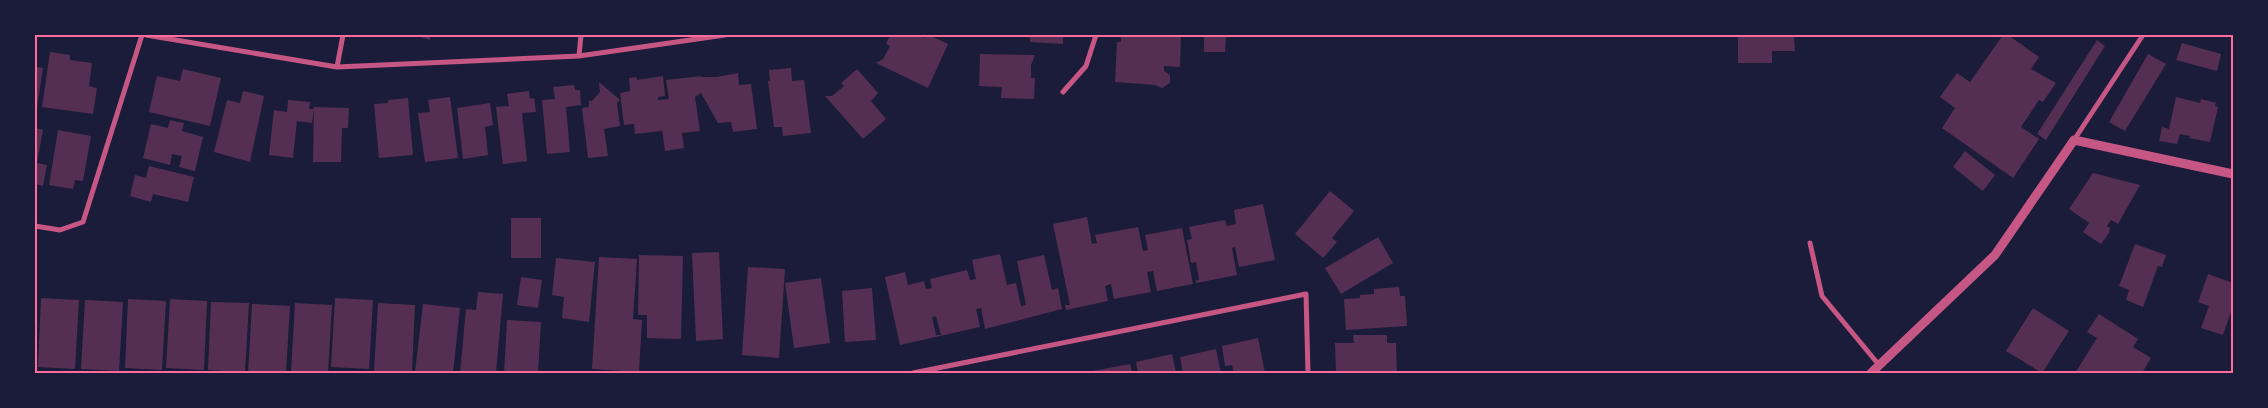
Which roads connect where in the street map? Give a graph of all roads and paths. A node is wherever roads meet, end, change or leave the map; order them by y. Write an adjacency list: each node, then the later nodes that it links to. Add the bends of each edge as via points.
1 (142, 35): 13 (street, via 83,222 60,230)
2 (146, 35): 9 (street)
3 (344, 35): 9 (street)
4 (581, 35): 8 (street)
5 (725, 35): 8 (street)
6 (1096, 35): 10 (street, via 1086,66)
7 (2143, 35): 11 (street)
8 (579, 56): 9 (street)
9 (337, 67)
10 (1063, 92)
11 (2074, 140): 12 (street); 15 (street, via 1995,255)
12 (2233, 174)
13 (35, 226)
14 (1810, 244): 15 (street, via 1822,296)
15 (1879, 365): 18 (street)
16 (913, 373): 17 (street, via 1306,294)
17 (1308, 373)
18 (1871, 373)

